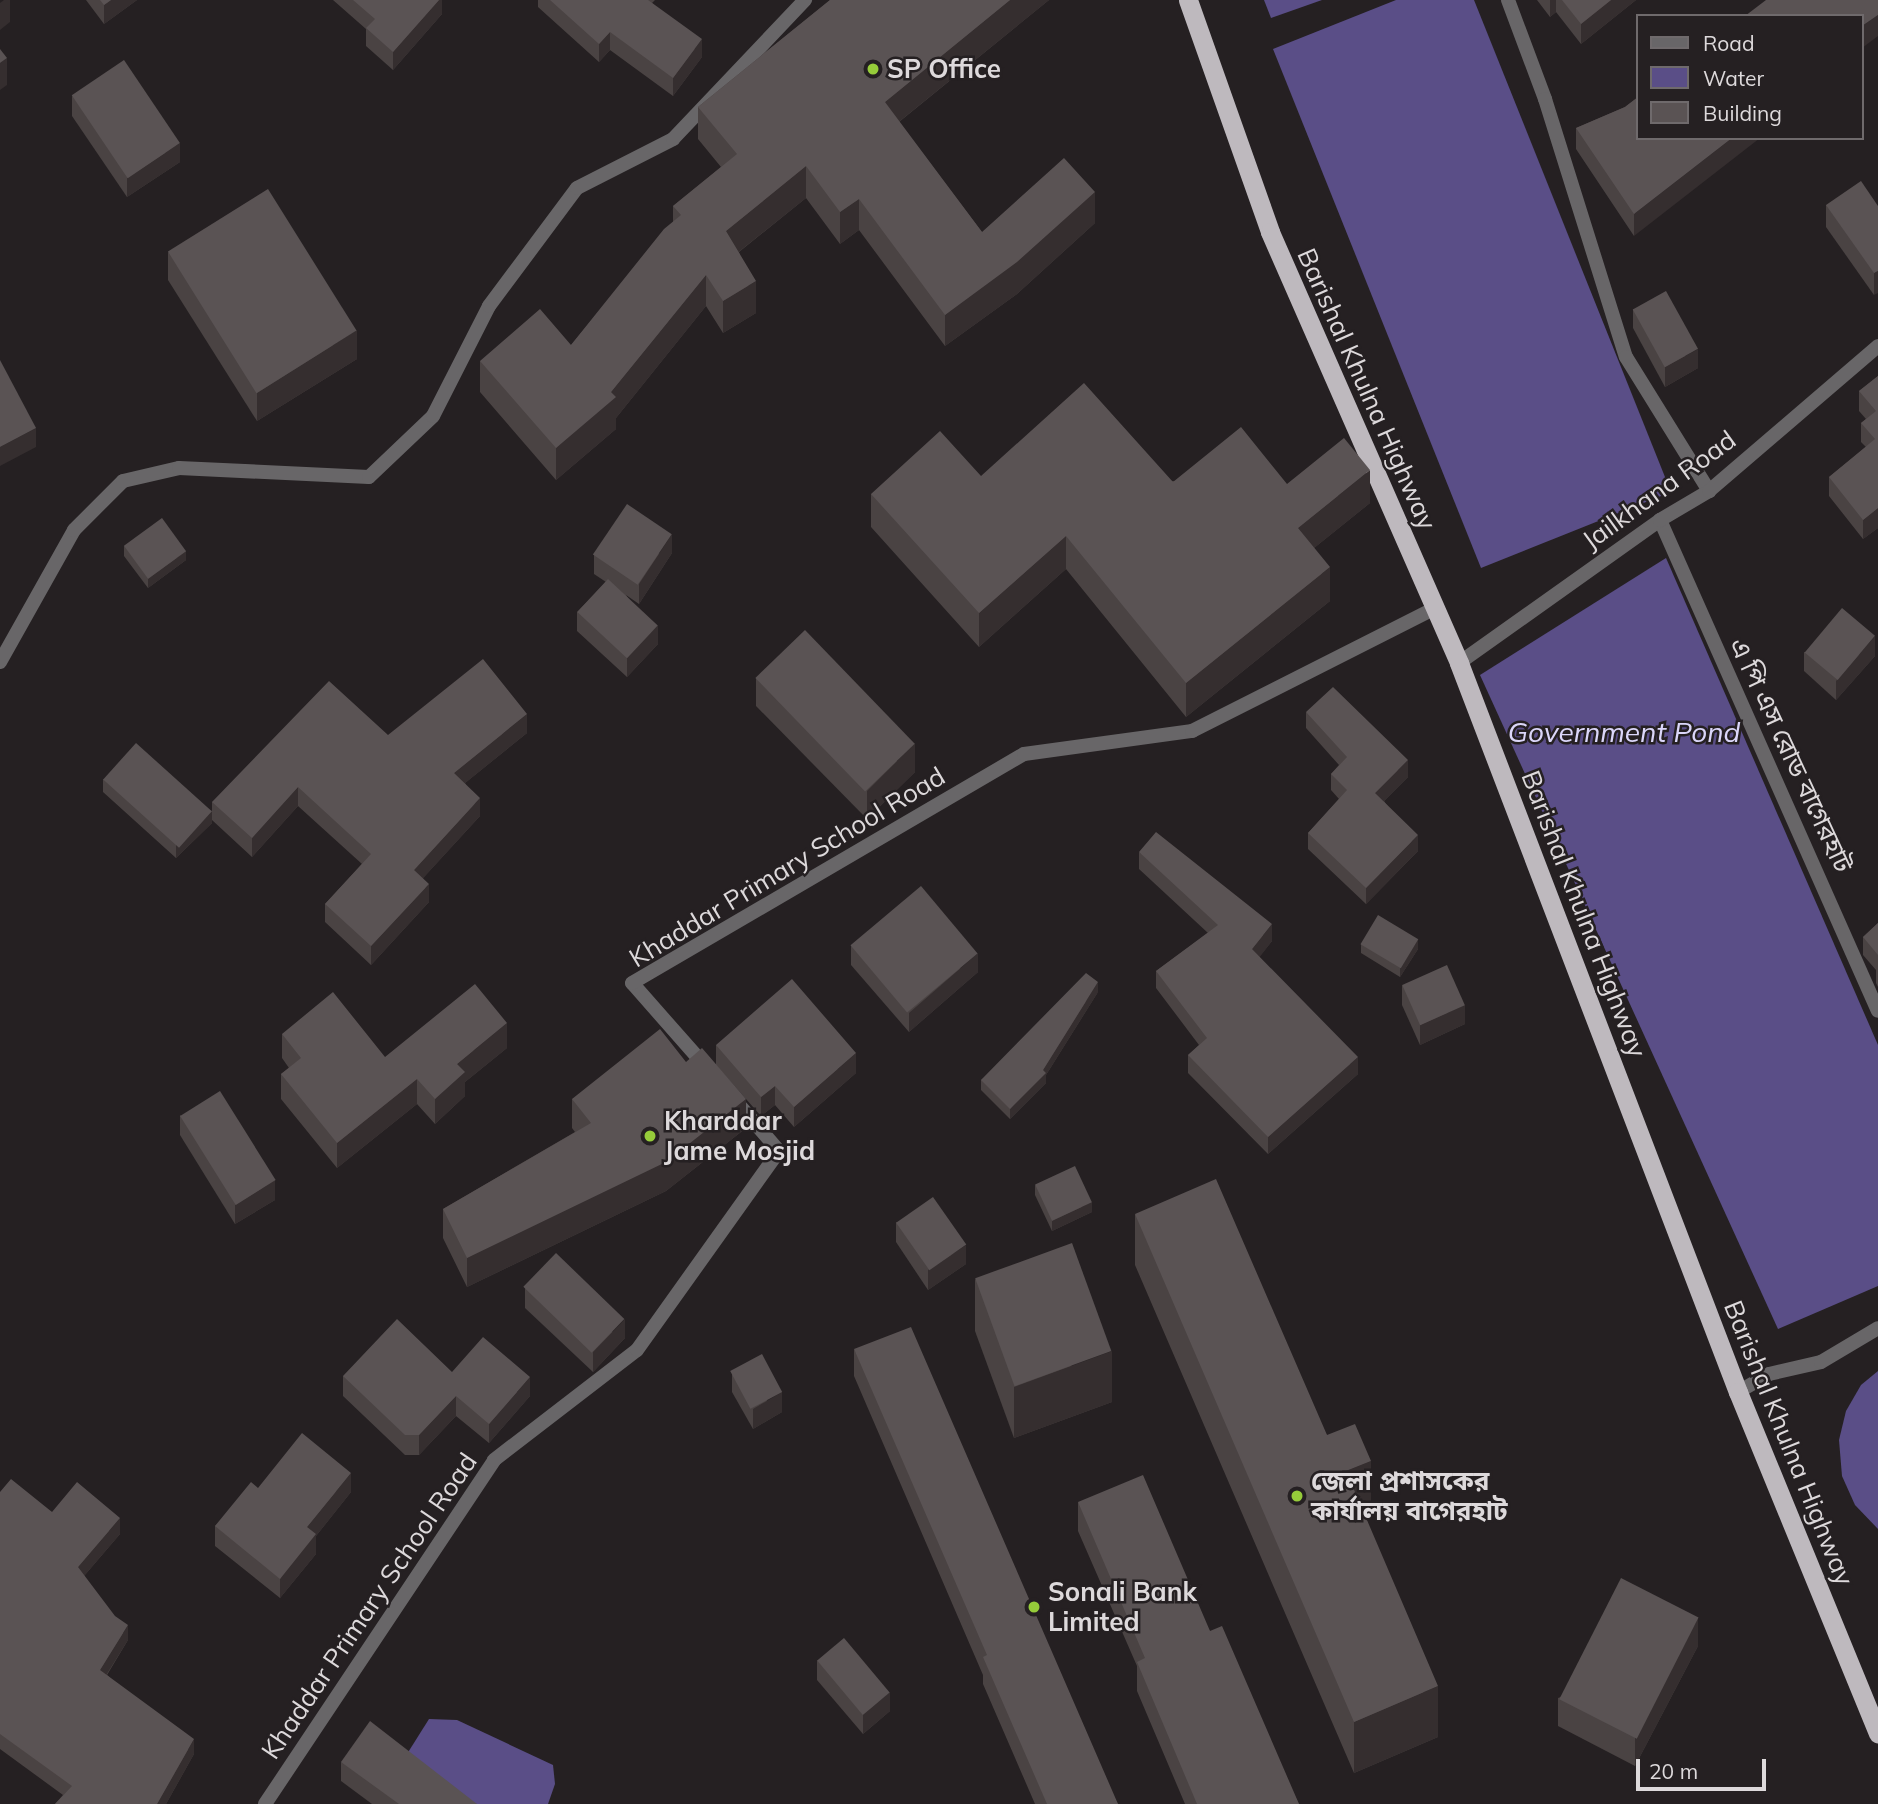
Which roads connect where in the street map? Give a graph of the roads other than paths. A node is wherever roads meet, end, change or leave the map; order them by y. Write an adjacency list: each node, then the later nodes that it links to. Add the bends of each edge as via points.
1 (805, 0): 8 (street, via 673,139 577,188 489,306 433,416 369,477 179,468 123,481 74,530)
2 (1188, 0): 7 (highway, Barishal Khulna Highway, via 1270,232)
3 (1508, 0): 5 (street, via 1545,99 1626,357)
4 (1878, 346): 5 (street, Jailkhana Road)
5 (1709, 491): 6 (street, Jailkhana Road)
6 (1660, 520): 9 (street, Jailkhana Road); 10 (street, এ পি এস রোড বাগেরহাট)
7 (1435, 608): 9 (highway, Barishal Khulna Highway); 14 (street, Khaddar Primary School Road, via 1192,731 1024,754 632,983 779,1151 637,1350 494,1460)
8 (0, 662)
9 (1459, 663): 12 (highway, Barishal Khulna Highway)
10 (1878, 1011)
11 (1878, 1328): 12 (street, via 1821,1362 1769,1374)
12 (1738, 1392): 13 (highway, Barishal Khulna Highway)
13 (1878, 1733)
14 (265, 1804)

